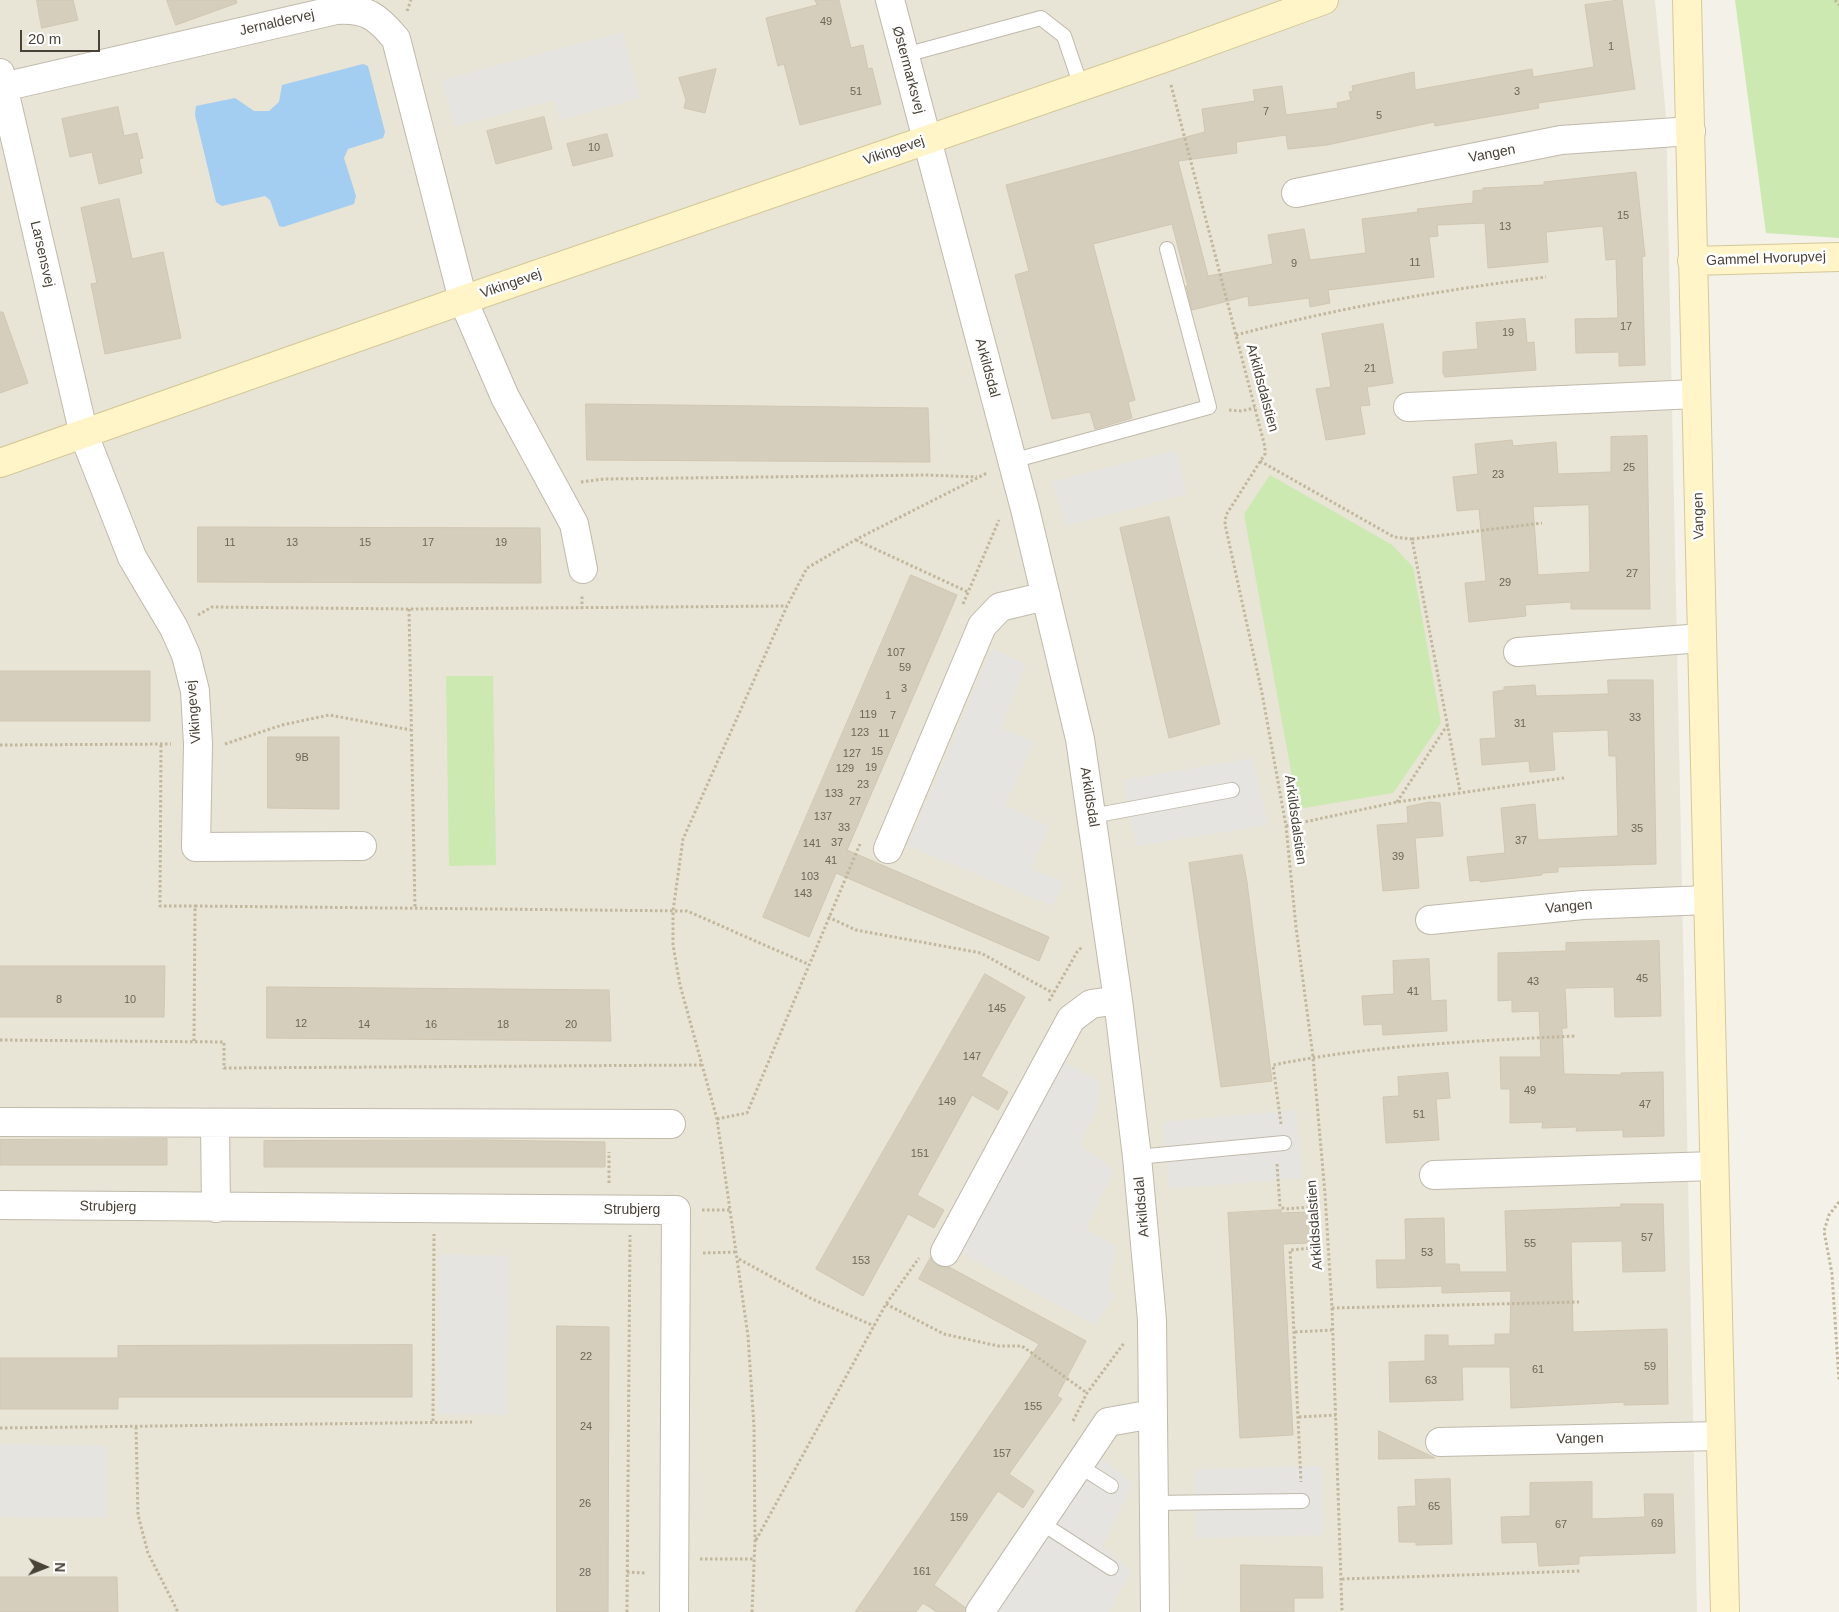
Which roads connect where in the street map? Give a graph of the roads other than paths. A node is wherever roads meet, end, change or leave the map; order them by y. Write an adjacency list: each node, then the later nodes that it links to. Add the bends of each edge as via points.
1 (890, 0): 4 (street, Østermarksvej)
2 (1324, 0): 6 (street, Vikingevej)
3 (1687, 0): 7 (street, Vangen)
4 (904, 55): 6 (lane, via 1042,18 1064,36); 8 (street, Østermarksvej)
5 (1, 80): 13 (street, Jernaldervej, via 336,10 355,9 380,19 396,39); 16 (street, Larsensvej)
6 (1081, 86): 8 (street, Vikingevej)
7 (1691, 131): 9 (street, Vangen, via 1561,140); 12 (street, Vangen)
8 (926, 140): 13 (street, Vikingevej); 17 (street, Arkildsdal)
9 (1296, 193)
10 (1167, 249): 17 (lane, via 1210,407)
11 (1839, 257): 12 (street, Gammel Hvorupvej)
12 (1692, 261): 14 (street, Vangen)
13 (463, 300): 16 (street, Vikingevej); 19 (street, Vikingevej, via 505,397 574,524)
14 (1696, 394): 15 (street); 21 (street, Vangen)
15 (1408, 407)
16 (84, 435): 18 (street, Vikingevej); 25 (street, Vikingevej, via 132,557 186,654 195,691 198,744 196,847)
17 (1012, 461): 20 (street, Arkildsdal)
18 (0, 463)
19 (583, 569)
20 (1046, 596): 24 (street, Arkildsdal, via 1080,739); 26 (street, via 1000,607 982,626)
21 (1702, 638): 22 (street); 27 (street, Vangen)
22 (1518, 652)
23 (1232, 790): 24 (lane)
24 (1092, 816): 29 (street, Arkildsdal)
25 (362, 846)
26 (888, 849)
27 (1708, 900): 28 (street, Vangen, via 1583,905); 35 (street, Vangen)
28 (1430, 920)
29 (1118, 1000): 34 (street, Arkildsdal); 39 (street, via 1091,1004 1071,1019)
30 (0, 1122): 31 (street)
31 (215, 1123): 32 (street); 38 (street)
32 (671, 1124)
33 (1280, 1144): 34 (lane)
34 (1137, 1157): 40 (street, Arkildsdal, via 1152,1320)
35 (1714, 1166): 36 (street); 41 (street, Vangen)
36 (1434, 1174)
37 (0, 1205): 38 (street, Strubjerg)
38 (216, 1208): 49 (street, Strubjerg, via 676,1210)
39 (945, 1252)
40 (1153, 1414): 43 (street, via 1108,1422); 46 (street, Arkildsdal)
41 (1720, 1436): 42 (street, Vangen); 52 (street, Vangen)
42 (1440, 1442)
43 (1078, 1465): 44 (lane); 47 (street)
44 (1111, 1486)
45 (1302, 1501): 46 (lane)
46 (1154, 1503): 51 (street, Arkildsdal)
47 (1040, 1522): 48 (lane); 50 (street)
48 (1111, 1568)
49 (674, 1612)
50 (980, 1612)
51 (1155, 1612)
52 (1725, 1612)

